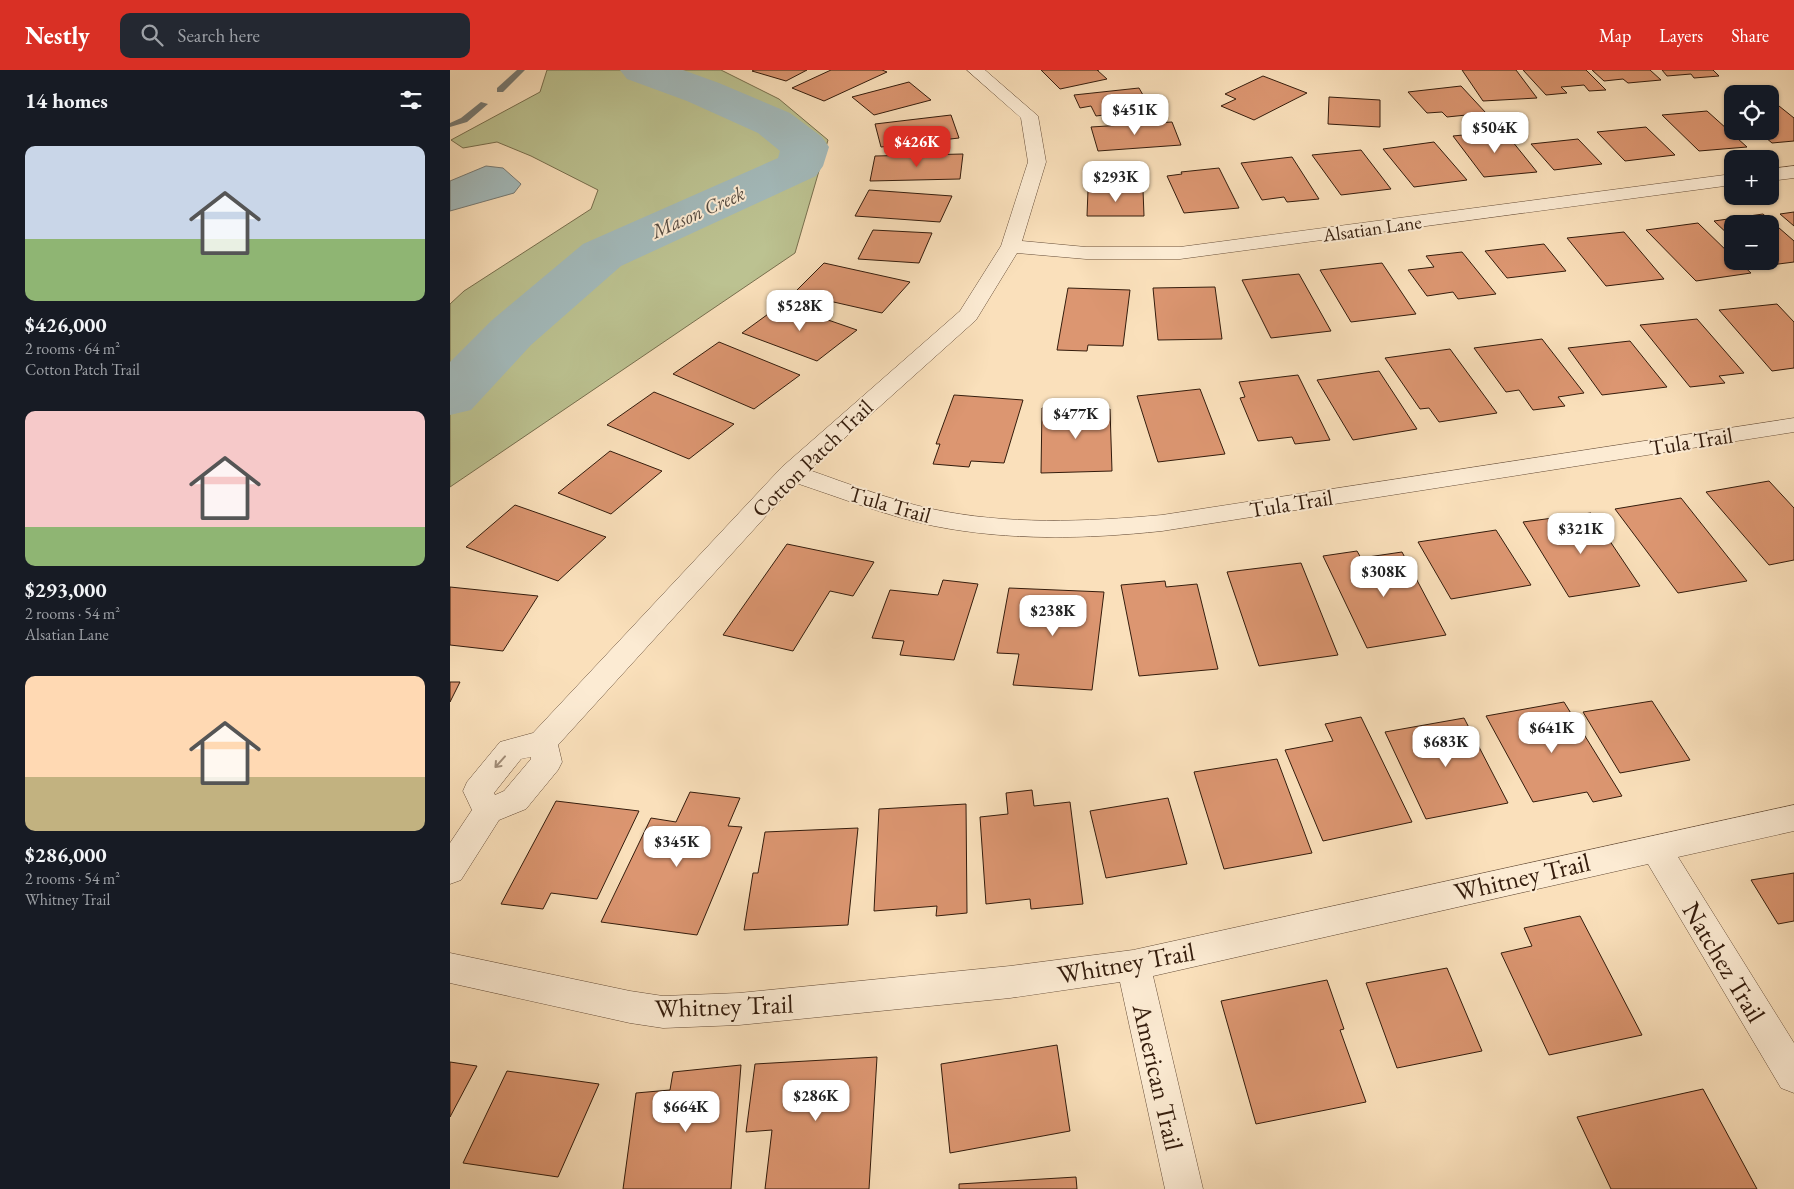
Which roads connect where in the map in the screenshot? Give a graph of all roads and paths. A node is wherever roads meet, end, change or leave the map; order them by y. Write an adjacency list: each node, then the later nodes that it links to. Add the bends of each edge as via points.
1 (976, 70): 5 (street, Cotton Patch Trail, via 1030,116 1037,162)
2 (1794, 172): 3 (street)
3 (1779, 174)
4 (1724, 181): 5 (street, Alsatian Lane, via 1180,253 1086,253)
5 (1011, 246): 7 (street, Cotton Patch Trail, via 968,315)
6 (1794, 425): 7 (street, Tula Trail, via 1162,523 1105,529 1016,529 971,524 900,508)
7 (791, 473): 10 (street, Cotton Patch Trail, via 543,742 547,762 534,780 515,800 488,811)
8 (1794, 818): 9 (street, Whitney Trail)
9 (1655, 848): 11 (street, Whitney Trail); 13 (street, Natchez Trail)
10 (450, 870)
11 (1133, 965): 12 (street, Whitney Trail, via 1010,982 697,1012 663,1012 630,1007); 14 (street, American Trail)
12 (450, 968)
13 (1794, 1076)
14 (1184, 1189)

